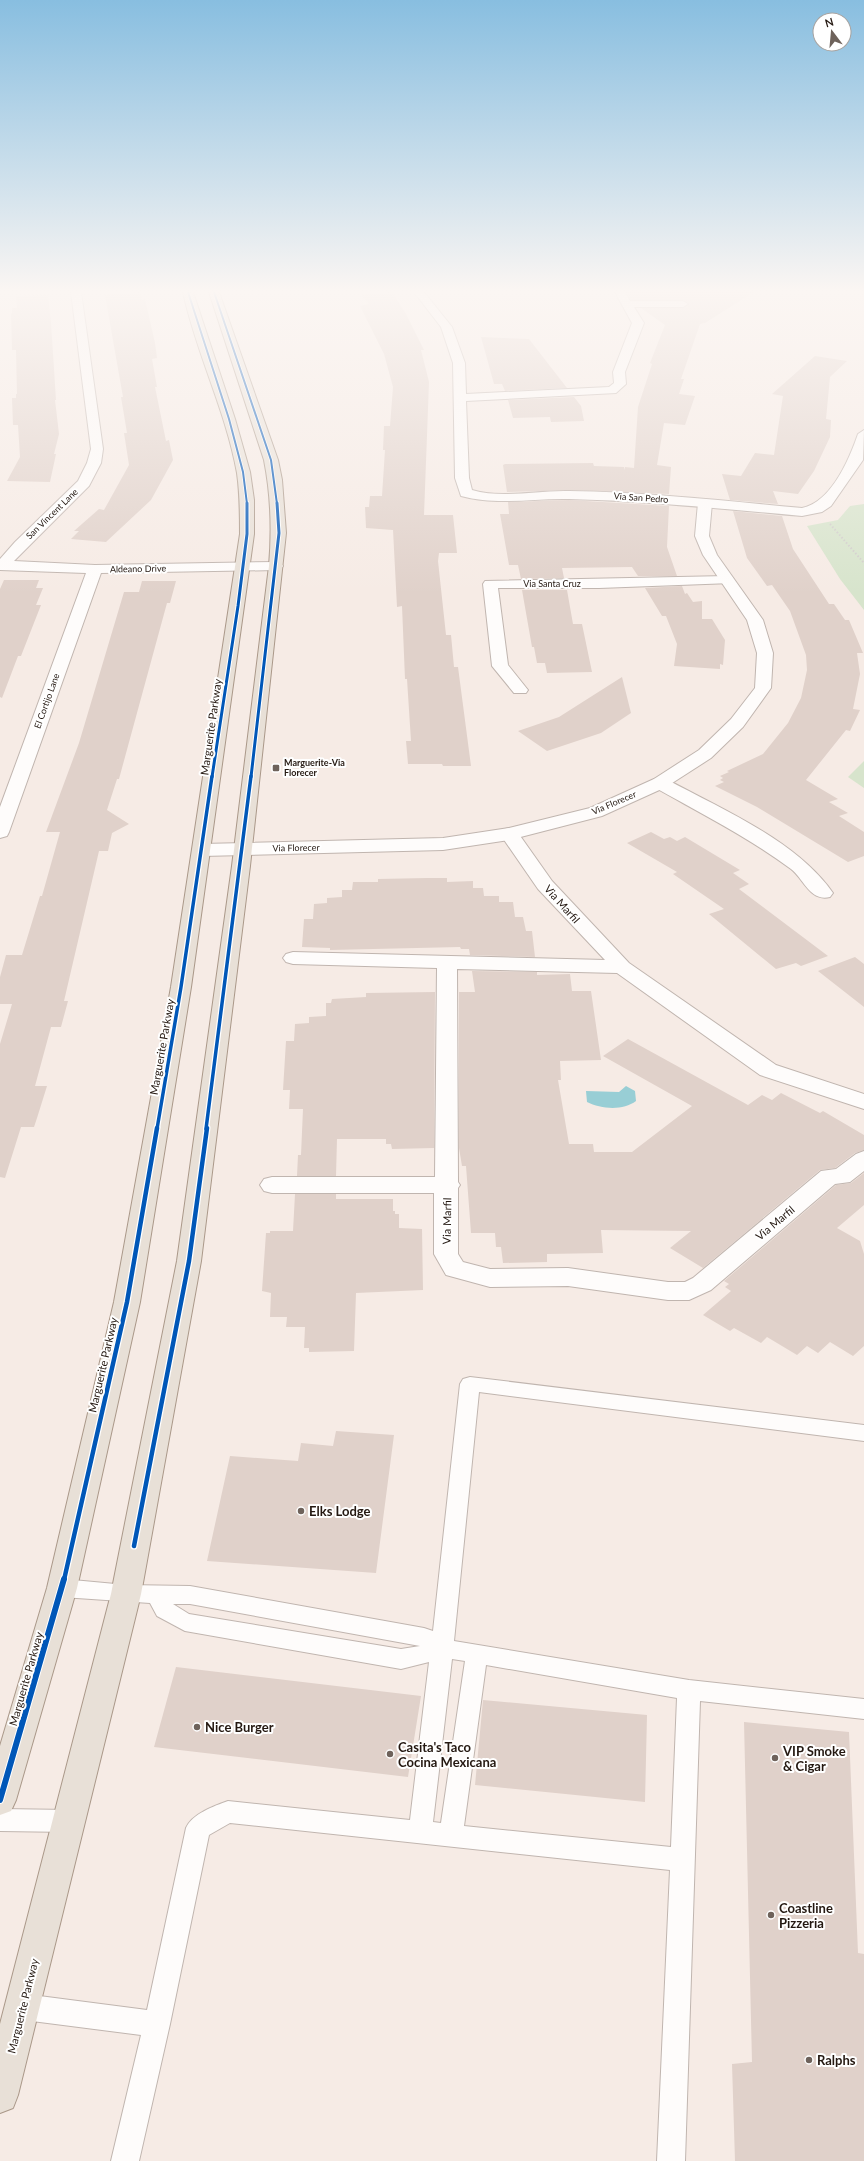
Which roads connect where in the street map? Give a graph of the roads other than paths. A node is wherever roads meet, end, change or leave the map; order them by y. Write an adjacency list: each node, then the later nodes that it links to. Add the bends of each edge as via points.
1 (89, 393): 9 (street, San Vincent Lane, via 97,449 94,463 84,483 20,544)
2 (221, 393): 11 (main road, Marguerite Parkway, via 243,472 247,500 247,534)
3 (248, 393): 10 (main road, Marguerite Parkway, via 271,460 275,480 279,533)
4 (460, 393): 6 (street)
5 (577, 393): 6 (street)
6 (460, 398): 8 (street, Via San Pedro, via 462,478 466,493 479,498 561,495)
7 (864, 434): 8 (street, Via San Pedro, via 856,460 826,503 817,509 802,512)
8 (705, 503): 13 (street, Via Florecer, via 702,536 710,556)
9 (1, 566): 12 (street, Aldeano Drive)
10 (276, 566): 11 (street, Aldeano Drive); 19 (main road, Marguerite Parkway)
11 (243, 567): 12 (street, Aldeano Drive); 18 (main road, Marguerite Parkway)
12 (94, 569): 16 (street, El Cortijo Lane)
13 (727, 580): 14 (street, Via Santa Cruz, via 490,584 500,666); 15 (street, Via Florecer, via 756,620 765,653 763,688 737,723 705,754)
14 (520, 690)
15 (660, 783): 17 (street, Via Florecer, via 596,812); 20 (street, via 754,835 799,866)
16 (0, 832)
17 (509, 834): 19 (street, Via Florecer, via 443,844); 23 (street, Via Marfil, via 545,885)
18 (202, 850): 19 (street, Via Florecer); 29 (main road, Marguerite Parkway, via 127,1302)
19 (243, 850): 30 (main road, Marguerite Parkway, via 189,1261)
20 (823, 894)
21 (293, 958): 22 (street)
22 (447, 961): 23 (street); 27 (street, Via Marfil)
23 (622, 968): 24 (street, Via Marfil, via 768,1070)
24 (864, 1102)
25 (864, 1159): 27 (street, Via Marfil, via 842,1176 830,1177 702,1284 689,1291 668,1291 568,1277 490,1278 455,1269 446,1254)
26 (272, 1185): 27 (street)
27 (448, 1185)
28 (864, 1433): 31 (lane, via 470,1384)
29 (62, 1588): 30 (lane); 35 (main road, Marguerite Parkway)
30 (126, 1594): 31 (lane, via 156,1595 165,1610 185,1622 401,1659); 37 (main road, Marguerite Parkway)
31 (442, 1648): 32 (lane); 38 (lane)
32 (477, 1654): 33 (lane); 39 (lane)
33 (689, 1690): 34 (lane); 40 (lane)
34 (864, 1709)
35 (0, 1800)
36 (0, 1820): 37 (lane)
37 (70, 1821): 41 (main road, Marguerite Parkway)
38 (420, 1833): 39 (lane); 42 (lane, via 228,1812 198,1828)
39 (451, 1836): 40 (lane)
40 (682, 1860): 45 (lane)
41 (24, 2007): 42 (lane); 43 (main road, Marguerite Parkway)
42 (157, 2024): 44 (lane)
43 (0, 2095)
44 (125, 2161)
45 (671, 2161)

